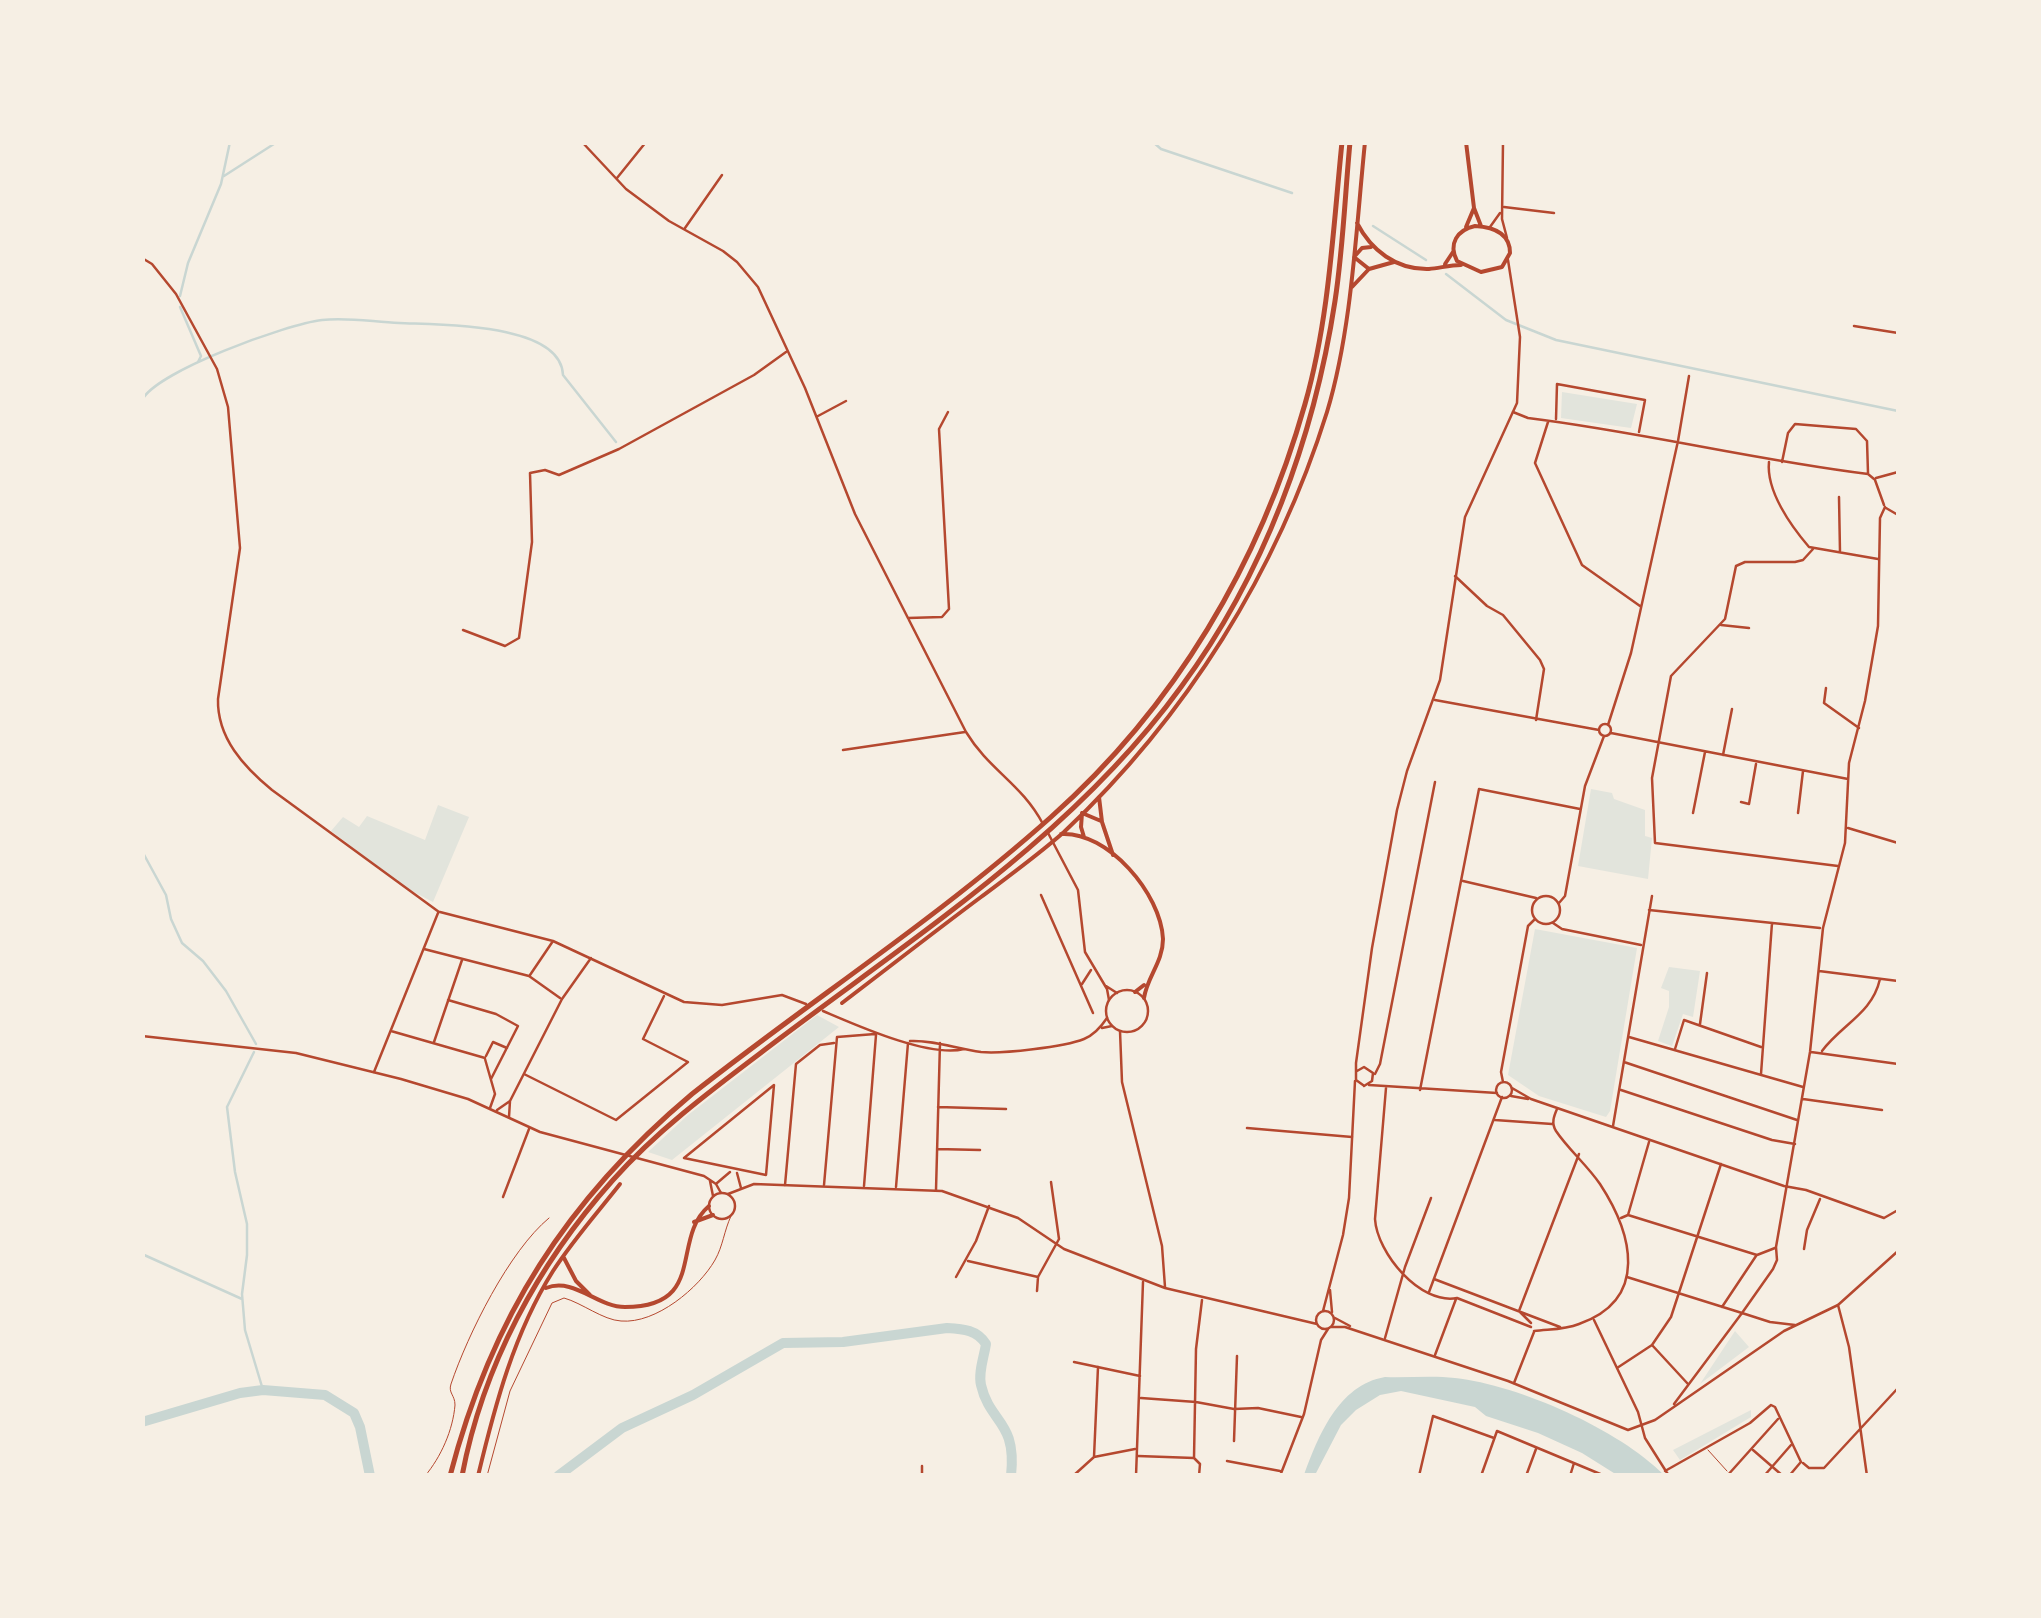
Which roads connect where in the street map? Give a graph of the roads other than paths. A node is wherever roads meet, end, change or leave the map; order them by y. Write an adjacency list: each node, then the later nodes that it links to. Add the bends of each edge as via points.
1 (582, 142): 9 (street)
2 (646, 142): 9 (street)
3 (1342, 142): 310 (highway, via 1306,402 1253,549 1174,682 1054,815 692,1094 609,1172 510,1311 476,1388)
4 (1350, 142): 311 (highway, via 1325,357 1292,476 1236,600 1183,685 1060,824 709,1093 614,1178 560,1247 518,1318 483,1392)
5 (1365, 142): 13 (main road)
6 (1466, 142): 11 (main road)
7 (1503, 142): 10 (street)
8 (722, 174): 16 (street)
9 (616, 179): 16 (street)
10 (1502, 207): 12 (street); 15 (street); 18 (street)
11 (1474, 208): 14 (main road); 17 (main road)
12 (1554, 213)
13 (1357, 222): 19 (main road); 21 (main road)
14 (1481, 226): 15 (main road); 17 (main road)
15 (1489, 228): 18 (main road)
16 (684, 229): 33 (street, via 749,274)
17 (1464, 229): 20 (main road)
18 (1508, 239): 23 (main road)
19 (1372, 246): 21 (main road); 24 (main road)
20 (1453, 252): 25 (main road); 26 (main road)
21 (1354, 257): 27 (main road); 30 (main road)
22 (142, 258): 97 (street, via 176,294 217,370 228,407 240,548 219,722 250,772)
23 (1508, 260): 28 (main road); 29 (street)
24 (1396, 262): 26 (main road); 27 (main road)
25 (1461, 265): 26 (main road); 28 (main road)
26 (1442, 266)
27 (1369, 269): 30 (main road)
28 (1497, 269): 29 (street)
29 (1513, 280): 37 (street, via 1520,337)
30 (1350, 290): 78 (main road, via 1328,410 1280,535 1188,692)
31 (1854, 326): 32 (street)
32 (1898, 333)
33 (788, 351): 38 (street); 59 (street, via 618,450 559,475 530,473 532,542 518,638 505,646)
34 (1688, 376): 42 (street)
35 (846, 401): 38 (street)
36 (948, 412): 56 (street, via 938,429 949,609 942,616)
37 (1514, 412): 39 (street); 54 (street, via 1471,499)
38 (816, 416): 56 (street)
39 (1548, 421): 40 (street); 55 (street, via 1534,463 1582,564)
40 (1556, 422): 41 (street); 41 (street, via 1558,384 1645,400)
41 (1639, 434): 42 (street)
42 (1678, 441): 43 (street); 55 (street)
43 (1770, 460): 44 (street); 51 (street, via 1774,491)
44 (1782, 462): 46 (street); 46 (street, via 1795,424 1856,429 1867,441)
45 (1898, 472): 47 (street)
46 (1868, 474): 47 (street)
47 (1874, 479): 49 (street)
48 (1839, 498): 52 (street)
49 (1884, 507): 50 (street); 53 (street)
50 (1898, 515)
51 (1813, 550): 52 (street); 57 (street, via 1795,562 1739,564)
52 (1840, 554): 53 (street)
53 (1880, 560): 65 (street, via 1878,626)
54 (1455, 576): 61 (street); 63 (street, via 1503,615 1540,660)
55 (1641, 607): 64 (street)
56 (906, 618): 67 (street)
57 (1722, 625): 58 (street); 70 (street, via 1671,676)
58 (1749, 628)
59 (463, 630)
60 (1826, 688): 65 (street, via 1824,703)
61 (1435, 700): 63 (street); 148 (street, via 1396,810)
62 (1732, 709): 73 (street)
63 (1536, 720): 66 (street)
64 (1608, 724): 66 (street); 68 (street)
65 (1859, 728): 76 (street)
66 (1599, 730): 69 (street)
67 (966, 732): 71 (street); 107 (street, via 1032,804 1076,882)
68 (1610, 733): 69 (street); 70 (street)
69 (1604, 736): 80 (street)
70 (1658, 744): 72 (street); 90 (street, via 1655,844)
71 (843, 750)
72 (1705, 752): 73 (street); 83 (street)
73 (1723, 755): 74 (street)
74 (1757, 762): 75 (street); 79 (street, via 1749,804)
75 (1803, 771): 76 (street); 81 (street)
76 (1848, 779): 85 (street)
77 (1436, 782): 155 (street)
78 (1099, 795): 82 (main road); 84 (main road)
79 (1741, 802)
80 (1580, 809): 91 (street, via 1480,789); 95 (street, via 1565,896)
81 (1798, 812)
82 (1082, 813): 84 (main road); 86 (main road); 87 (main road)
83 (1693, 814)
84 (1102, 822): 89 (main road)
85 (1847, 828): 88 (street); 90 (street)
86 (1061, 834): 87 (main road); 123 (main road)
87 (1084, 836): 89 (main road)
88 (1898, 843)
89 (1113, 854): 112 (main road, via 1160,921 1162,953)
90 (1839, 866): 101 (street)
91 (1463, 881): 94 (street); 165 (street)
92 (1041, 895): 115 (street)
93 (1652, 896): 96 (street)
94 (1538, 899): 95 (street); 98 (street)
95 (1558, 903): 99 (street, via 1560,916)
96 (1648, 910): 100 (street); 103 (street)
97 (438, 912): 102 (street); 104 (street)
98 (1534, 919): 99 (street); 159 (street)
99 (1553, 923): 103 (street)
100 (1772, 923): 101 (street); 140 (street)
101 (1824, 928): 108 (street)
102 (553, 941): 105 (street); 110 (street)
103 (1642, 945): 134 (street)
104 (422, 948): 106 (street); 129 (street)
105 (592, 956): 118 (street); 120 (street)
106 (462, 959): 110 (street); 121 (street)
107 (1092, 969): 114 (street); 115 (street)
108 (1818, 970): 111 (street); 146 (street)
109 (1707, 973): 126 (street)
110 (529, 976): 120 (street)
111 (1880, 979): 113 (street); 145 (street, via 1864,1012)
112 (1148, 981): 117 (main road); 119 (main road)
113 (1898, 981)
114 (1104, 984): 116 (street); 122 (street)
115 (1082, 985): 124 (street)
116 (1118, 992): 117 (street); 122 (street)
117 (1135, 992): 119 (street)
118 (665, 995): 132 (street, via 706,1006 793,998); 154 (street, via 643,1039 688,1062 616,1120)
119 (1144, 998): 131 (street, via 1147,1020)
120 (562, 999): 154 (street)
121 (448, 1000): 135 (street); 141 (street, via 518,1026)
122 (1109, 1000): 125 (street)
123 (842, 1003)
124 (1094, 1013)
125 (1107, 1018): 127 (street); 128 (street)
126 (1700, 1025): 140 (street); 144 (street, via 1684,1020)
127 (1112, 1026): 128 (street); 130 (street)
128 (1100, 1028): 142 (street, via 1084,1039 1011,1051)
129 (390, 1030): 135 (street); 152 (street)
130 (1120, 1031): 131 (street); 139 (street)
131 (1128, 1033): 139 (street)
132 (876, 1034): 136 (street); 138 (street, via 840,1034); 201 (street)
133 (142, 1036): 152 (street, via 296,1052)
134 (1628, 1036): 144 (street); 149 (street)
135 (434, 1042): 147 (street)
136 (908, 1042): 137 (street); 143 (street); 204 (street)
137 (940, 1042): 142 (street); 143 (street)
138 (836, 1043): 199 (street, via 820,1045 796,1064); 200 (street)
139 (1121, 1043): 240 (street, via 1122,1082 1162,1246)
140 (1763, 1047): 156 (street)
141 (507, 1048): 147 (street, via 494,1042); 157 (street)
142 (964, 1048): 143 (street)
143 (940, 1050): 175 (street)
144 (1674, 1050): 156 (street)
145 (1822, 1051): 146 (street); 150 (street)
146 (1810, 1052): 162 (street)
147 (485, 1058): 157 (street)
148 (1357, 1058): 151 (street); 153 (street)
149 (1624, 1062): 166 (street); 182 (street)
150 (1898, 1064)
151 (1362, 1068): 153 (street); 155 (street)
152 (374, 1072): 174 (street)
153 (1356, 1072): 158 (street)
154 (524, 1074): 173 (street)
155 (1373, 1075): 160 (street); 161 (street)
156 (1760, 1076): 162 (street)
157 (491, 1079): 174 (street)
158 (1356, 1080): 160 (street); 170 (street)
159 (1503, 1082): 164 (street); 167 (street)
160 (1365, 1085): 161 (street); 170 (street)
161 (1380, 1086): 163 (street)
162 (1803, 1087): 172 (street)
163 (1386, 1088): 165 (street); 232 (street, via 1376,1229)
164 (1512, 1088): 168 (street); 171 (street)
165 (1420, 1090): 167 (street)
166 (1620, 1090): 186 (street); 189 (street)
167 (1498, 1093): 169 (street)
168 (1510, 1096): 169 (street); 171 (street)
169 (1502, 1097): 181 (street)
170 (1355, 1098): 187 (street)
171 (1530, 1099): 176 (street)
172 (1801, 1099): 178 (street); 182 (street)
173 (510, 1101): 179 (street); 180 (street)
174 (490, 1108): 179 (street)
175 (937, 1108): 177 (street); 190 (street)
176 (1557, 1108): 183 (street); 186 (street)
177 (1006, 1109)
178 (1882, 1110)
179 (496, 1111): 180 (street)
180 (509, 1118): 184 (street)
181 (1494, 1120): 183 (street); 236 (street)
182 (1798, 1120): 189 (street)
183 (1553, 1124): 192 (street)
184 (529, 1128): 195 (street); 210 (street)
185 (1247, 1128): 187 (street)
186 (1613, 1128): 188 (street)
187 (1353, 1137): 239 (street)
188 (1649, 1140): 193 (street); 217 (street)
189 (1795, 1144): 202 (street)
190 (936, 1149): 191 (street); 205 (street)
191 (980, 1150)
192 (1579, 1154): 220 (street); 250 (street)
193 (1721, 1164): 202 (street); 222 (street)
194 (734, 1170): 194 (street, via 766,1176 774,1085 684,1158); 198 (street); 203 (street)
195 (710, 1179): 198 (street); 208 (street)
196 (1051, 1182): 223 (street)
197 (620, 1184): 227 (main road)
198 (716, 1184): 206 (street)
199 (785, 1185): 200 (street); 203 (street)
200 (824, 1185): 201 (street)
201 (864, 1186): 204 (street)
202 (1787, 1187): 209 (street); 224 (street)
203 (741, 1188): 207 (street); 212 (street)
204 (896, 1188): 205 (street)
205 (936, 1190): 214 (street)
206 (722, 1193): 207 (street); 208 (street)
207 (728, 1194): 212 (street)
208 (713, 1196): 213 (street)
209 (1822, 1196): 215 (street, via 1884,1218); 225 (street)
210 (503, 1197)
211 (1432, 1198): 232 (street)
212 (735, 1203): 218 (street)
213 (709, 1206): 216 (street); 221 (main road)
214 (989, 1206): 223 (street, via 1025,1221); 229 (street)
215 (1898, 1210)
216 (713, 1215): 218 (street); 221 (main road)
217 (1628, 1215): 220 (street); 222 (street)
218 (731, 1216): 313 (street, via 715,1260 663,1308 618,1322 564,1298 552,1303 510,1391)
219 (549, 1218): 309 (street, via 492,1294 451,1385 453,1411 438,1459)
220 (1620, 1219): 234 (street)
221 (694, 1222): 245 (main road, via 686,1269 672,1291 648,1306 607,1306)
222 (1699, 1236): 228 (street); 244 (street)
223 (1056, 1245): 233 (street); 237 (street)
224 (1776, 1247): 228 (street); 252 (street, via 1773,1269)
225 (1804, 1249)
226 (1898, 1251): 248 (street)
227 (564, 1255): 230 (main road); 231 (main road)
228 (1757, 1255): 249 (street)
229 (967, 1261): 233 (street); 235 (street)
230 (554, 1270): 231 (main road); 238 (main road); 241 (main road)
231 (569, 1270): 245 (main road)
232 (1404, 1274): 243 (street); 265 (street)
233 (1038, 1277): 242 (street)
234 (1627, 1277): 244 (street); 255 (street, via 1613,1303)
235 (956, 1278)
236 (1434, 1279): 243 (street); 250 (street)
237 (1143, 1280): 240 (street); 274 (street)
238 (559, 1284): 241 (main road); 245 (main road)
239 (1330, 1287): 251 (street); 253 (street)
240 (1165, 1288): 247 (street)
241 (542, 1290): 312 (main road, via 497,1398)
242 (1037, 1291)
243 (1429, 1292): 246 (street)
244 (1681, 1294): 249 (street); 268 (street)
245 (593, 1298)
246 (1457, 1298): 260 (street); 270 (street)
247 (1202, 1300): 254 (street); 281 (street)
248 (1838, 1305): 258 (street); 287 (street)
249 (1722, 1307): 252 (street)
250 (1520, 1311): 256 (street); 260 (street)
251 (1320, 1313): 253 (street); 254 (street); 259 (street)
252 (1742, 1314): 257 (street); 275 (street)
253 (1333, 1315): 261 (street); 263 (street)
254 (1300, 1318): 259 (street)
255 (1593, 1318): 262 (street); 273 (street)
256 (1540, 1320): 260 (street); 262 (street); 264 (street)
257 (1770, 1322): 258 (street); 266 (street)
258 (1796, 1325): 266 (street)
259 (1318, 1326): 261 (street); 267 (street)
260 (1532, 1327): 264 (street); 276 (street)
261 (1330, 1328): 263 (street); 267 (street)
262 (1566, 1328): 264 (street)
263 (1355, 1330): 265 (street)
264 (1540, 1330)
265 (1384, 1339): 270 (street)
266 (1772, 1339): 278 (street)
267 (1321, 1340): 284 (street)
268 (1652, 1344): 273 (street); 277 (street)
269 (1237, 1356): 283 (street)
270 (1435, 1356): 276 (street)
271 (1074, 1362): 272 (street)
272 (1098, 1368): 274 (street); 296 (street)
273 (1617, 1368): 286 (street)
274 (1140, 1376): 280 (street)
275 (1694, 1377): 277 (street); 278 (street, via 1694,1386)
276 (1514, 1383): 286 (street, via 1617,1428)
277 (1688, 1385): 282 (street)
278 (1702, 1388): 282 (street)
279 (1898, 1388): 287 (street)
280 (1140, 1398): 281 (street); 294 (street)
281 (1196, 1402): 283 (street); 297 (street)
282 (1670, 1408): 286 (street)
283 (1234, 1409): 284 (street); 289 (street)
284 (1302, 1418): 304 (street)
285 (1779, 1418): 290 (street); 292 (street, via 1771,1405); 293 (street)
286 (1642, 1426): 305 (street)
287 (1859, 1430): 303 (street); 326 (street)
288 (1495, 1438): 291 (street, via 1498,1431); 318 (street, via 1434,1416); 319 (street)
289 (1234, 1441)
290 (1792, 1444): 300 (street); 302 (street)
291 (1536, 1446): 299 (street); 320 (street)
292 (1706, 1448): 305 (street); 307 (street)
293 (1752, 1448): 302 (street); 307 (street)
294 (1137, 1449): 295 (street); 296 (street)
295 (1136, 1456): 297 (street); 316 (street)
296 (1094, 1457): 315 (street)
297 (1194, 1458): 317 (street)
298 (1228, 1461): 304 (street)
299 (1575, 1461): 306 (street); 321 (street)
300 (1802, 1462): 303 (street); 324 (street)
301 (922, 1466): 314 (street)
302 (1772, 1466): 323 (street); 324 (street)
303 (1824, 1468): 308 (street); 325 (street)
304 (1281, 1473)
305 (1667, 1473)
306 (1599, 1474): 322 (street)
307 (1730, 1475)
308 (1817, 1475)
309 (425, 1476)
310 (450, 1476)
311 (462, 1476)
312 (478, 1476)
313 (486, 1476)
314 (922, 1476)
315 (1073, 1476)
316 (1136, 1476)
317 (1199, 1476)
318 (1419, 1476)
319 (1481, 1476)
320 (1526, 1476)
321 (1570, 1476)
322 (1605, 1476)
323 (1764, 1476)
324 (1786, 1476)
325 (1824, 1476)
326 (1868, 1476)

